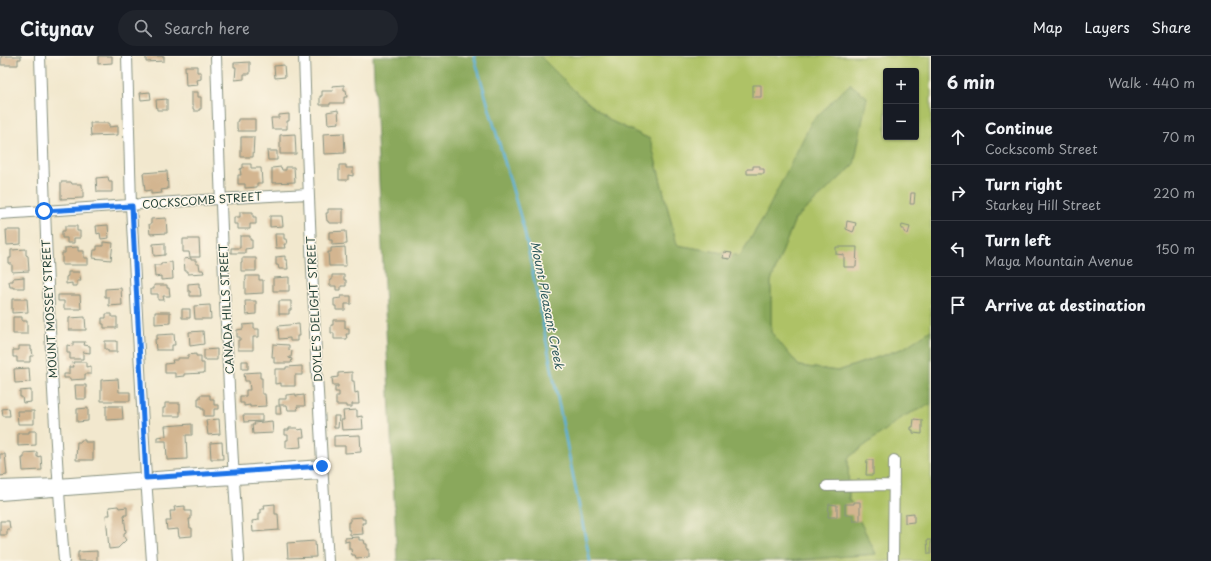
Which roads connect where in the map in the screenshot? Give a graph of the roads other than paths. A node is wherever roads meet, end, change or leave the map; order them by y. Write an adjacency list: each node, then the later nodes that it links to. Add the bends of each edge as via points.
1 (40, 56): 8 (street, MOUNT MOSSEY STREET)
2 (127, 56): 7 (street)
3 (216, 56): 6 (street, CANADA HILLS STREET)
4 (304, 56): 5 (street, DOYLE'S DELIGHT STREET)
5 (308, 194): 6 (street, COCKSCOMB STREET); 11 (street, DOYLE'S DELIGHT STREET)
6 (220, 198): 7 (street, COCKSCOMB STREET); 12 (street, CANADA HILLS STREET)
7 (132, 206): 8 (street, COCKSCOMB STREET); 13 (street)
8 (44, 211): 9 (street, COCKSCOMB STREET); 17 (street, MOUNT MOSSEY STREET)
9 (0, 214)
10 (894, 460): 14 (street)
11 (322, 470): 12 (street); 22 (street, DOYLE'S DELIGHT STREET)
12 (234, 476): 13 (street); 21 (street, CANADA HILLS STREET)
13 (146, 481): 17 (street); 20 (street)
14 (894, 485): 16 (street); 23 (street)
15 (0, 486): 17 (street)
16 (827, 486)
17 (59, 487): 18 (street); 19 (street, MOUNT MOSSEY STREET)
18 (0, 494)
19 (64, 561)
20 (152, 561)
21 (239, 561)
22 (328, 561)
23 (893, 561)

